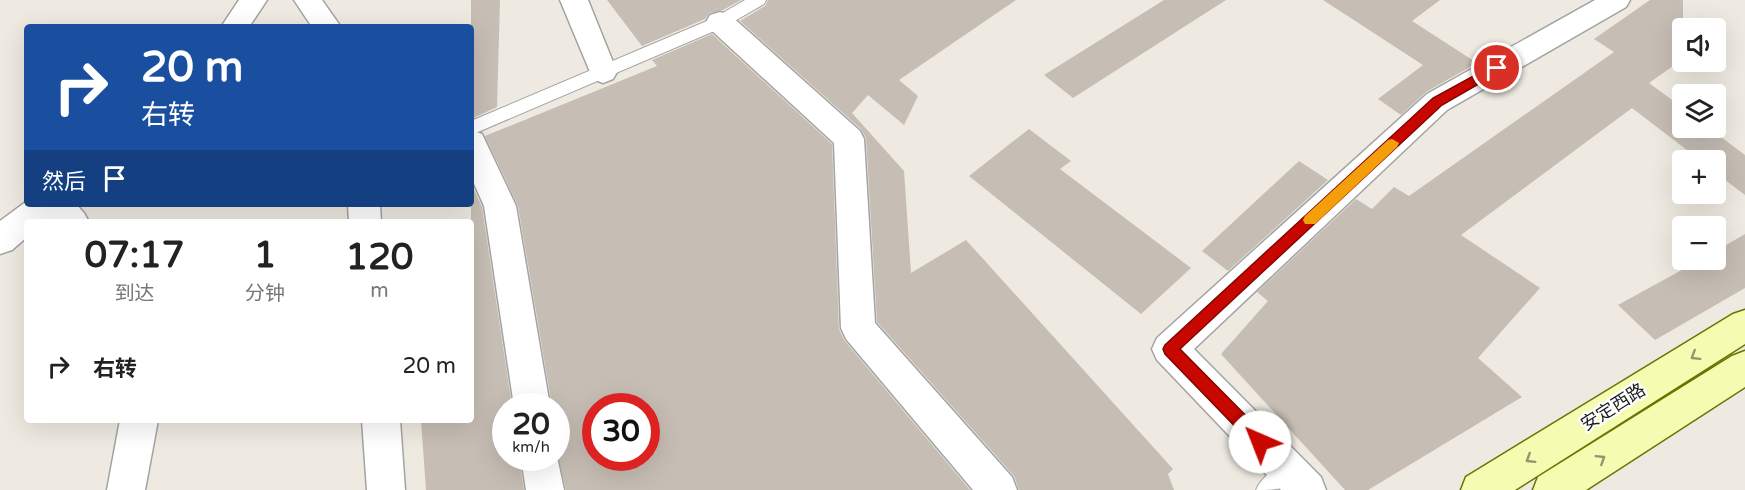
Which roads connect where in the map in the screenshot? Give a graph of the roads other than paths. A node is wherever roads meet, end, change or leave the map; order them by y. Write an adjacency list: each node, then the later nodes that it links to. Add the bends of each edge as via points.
1 (254, 0): 7 (street)
2 (308, 0): 8 (street)
3 (574, 0): 9 (street)
4 (758, 0): 6 (lane)
5 (1617, 0): 24 (street, via 1437,102 1170,349)
6 (720, 22): 9 (lane); 28 (street, via 849,139 858,328)
7 (237, 24)
8 (325, 24)
9 (603, 72): 10 (lane)
10 (474, 127)
11 (474, 149): 20 (street, via 500,206)
12 (42, 207): 14 (street)
13 (58, 207): 15 (street)
14 (27, 219)
15 (70, 219)
16 (24, 221): 17 (street)
17 (0, 240)
18 (1745, 325): 29 (street, 安定西路, one-way to 29)
19 (1745, 368): 30 (street, 安定西路, one-way to 19)
20 (530, 393)
21 (138, 423): 25 (street)
22 (381, 423): 26 (street)
23 (542, 471): 27 (street)
24 (1288, 484)
25 (126, 490)
26 (386, 490)
27 (545, 490)
28 (998, 490)
29 (1480, 490)
30 (1552, 490)

